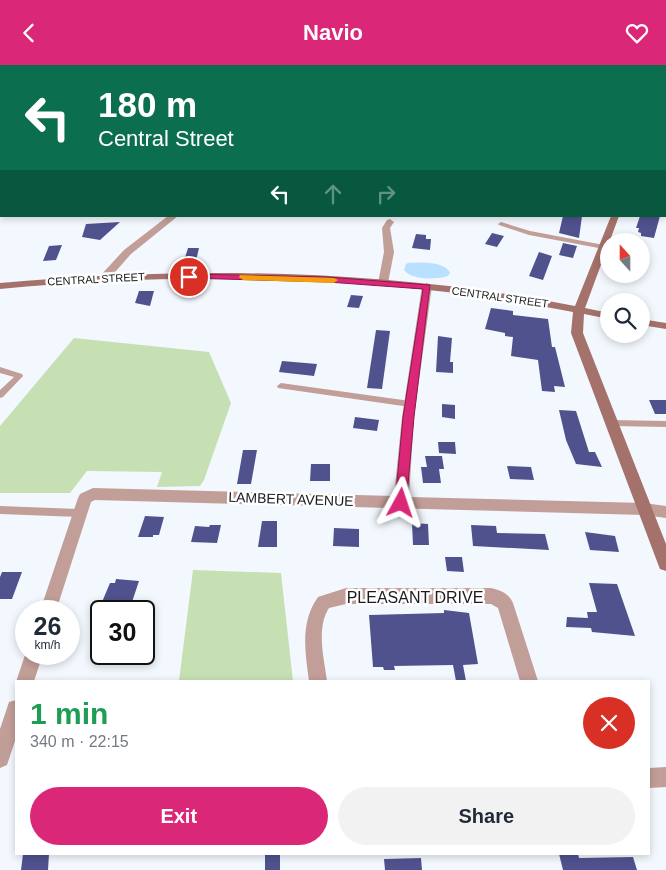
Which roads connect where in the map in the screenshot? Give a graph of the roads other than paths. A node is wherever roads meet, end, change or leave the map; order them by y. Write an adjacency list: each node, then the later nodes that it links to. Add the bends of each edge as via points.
1 (154, 65): 2 (street)
2 (177, 65)
3 (173, 217): 10 (street, via 139,240 119,258)
4 (616, 217): 7 (main road)
5 (390, 222): 11 (street, via 386,228 389,252)
6 (501, 224): 8 (lane, via 534,235)
7 (609, 233)
8 (600, 246)
9 (600, 257): 14 (main road)
10 (104, 278): 11 (main road, CENTRAL STREET, via 225,277); 12 (main road, CENTRAL STREET)
11 (384, 283): 13 (main road, CENTRAL STREET)
12 (0, 286)
13 (427, 286): 14 (main road, CENTRAL STREET); 21 (street)
14 (579, 310): 15 (main road, CENTRAL STREET); 22 (main road, via 577,333)
15 (600, 314)
16 (650, 323): 17 (main road)
17 (666, 326)
18 (0, 370): 20 (lane, via 19,376)
19 (281, 386): 21 (lane)
20 (0, 395)
21 (410, 404): 24 (street)
22 (612, 423): 23 (lane); 25 (main road)
23 (666, 424)
24 (401, 503): 25 (street, LAMBERT AVENUE); 27 (street, LAMBERT AVENUE, via 88,495)
25 (644, 509): 28 (street, LAMBERT AVENUE); 29 (main road)
26 (0, 510): 27 (lane)
27 (79, 513): 30 (street)
28 (666, 513)
29 (666, 564)
30 (51, 600)
31 (31, 665): 32 (street)
32 (26, 680)
33 (318, 680): 34 (street, PLEASANT DRIVE, via 314,638 316,613 324,602 346,596 490,596 502,600)
34 (528, 680)
35 (15, 712): 36 (street)
36 (0, 758)
37 (650, 777): 38 (street)
38 (666, 777)

